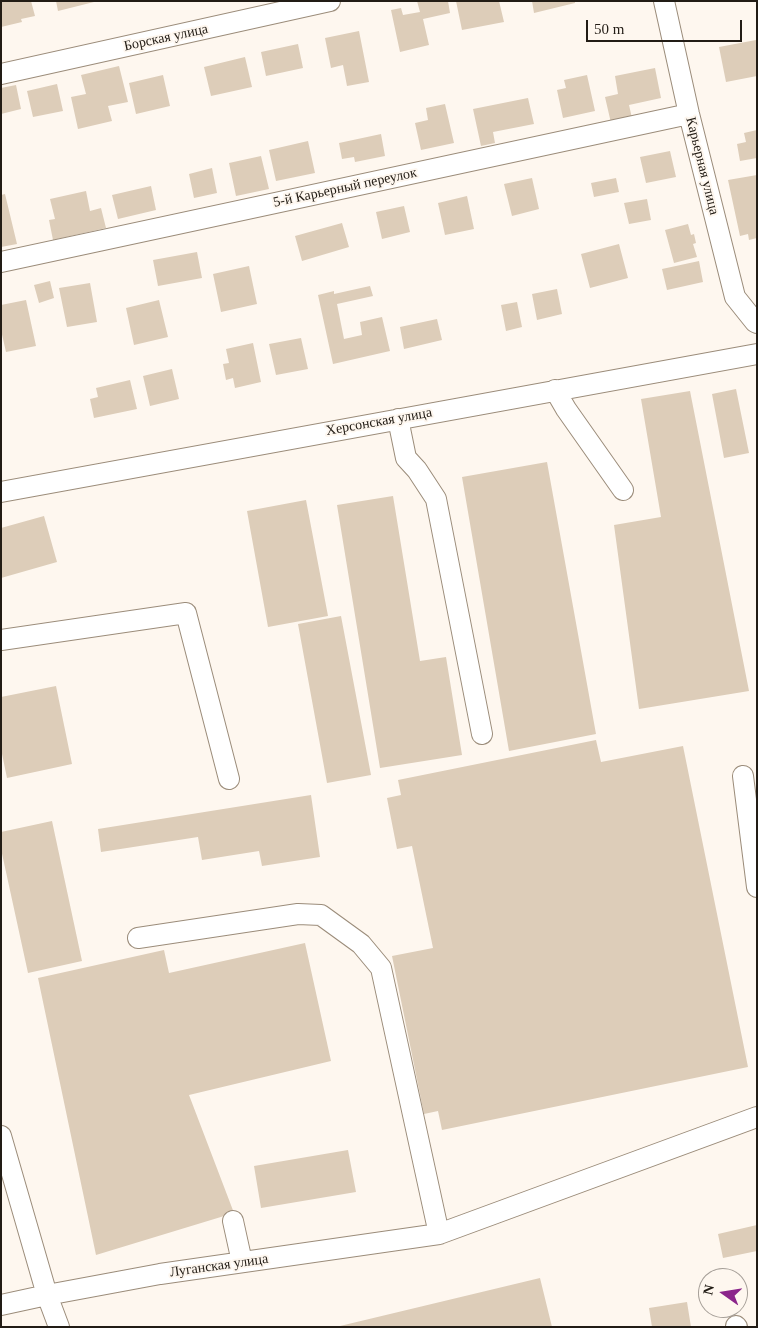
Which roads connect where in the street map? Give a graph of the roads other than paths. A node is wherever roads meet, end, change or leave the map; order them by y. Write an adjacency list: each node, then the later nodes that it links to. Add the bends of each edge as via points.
1 (330, 1): 3 (street, Борская улица)
2 (664, 1): 4 (street, Карьерная улица)
3 (1, 74)
4 (689, 114): 5 (street, 5-й Карьерный переулок); 6 (street, Карьерная улица, via 735,297)
5 (1, 262)
6 (757, 323)
7 (757, 354): 8 (street, Херсонская улица)
8 (555, 390): 9 (street, Херсонская улица); 10 (street)
9 (398, 419): 11 (street, Херсонская улица); 13 (street, via 406,458 436,499)
10 (623, 490)
11 (1, 492)
12 (1, 640): 15 (street, via 186,612)
13 (482, 734)
14 (742, 776): 16 (street)
15 (229, 779)
16 (757, 887)
17 (138, 938): 21 (street, via 298,914 321,915 361,944 381,968)
18 (757, 1117): 21 (street, Луганская улица)
19 (1, 1136): 23 (street)
20 (233, 1221): 22 (street)
21 (439, 1234): 22 (street, Луганская улица)
22 (242, 1262): 23 (street, Луганская улица)
23 (47, 1295): 24 (street, Луганская улица); 25 (street)
24 (1, 1305)
25 (59, 1327)

